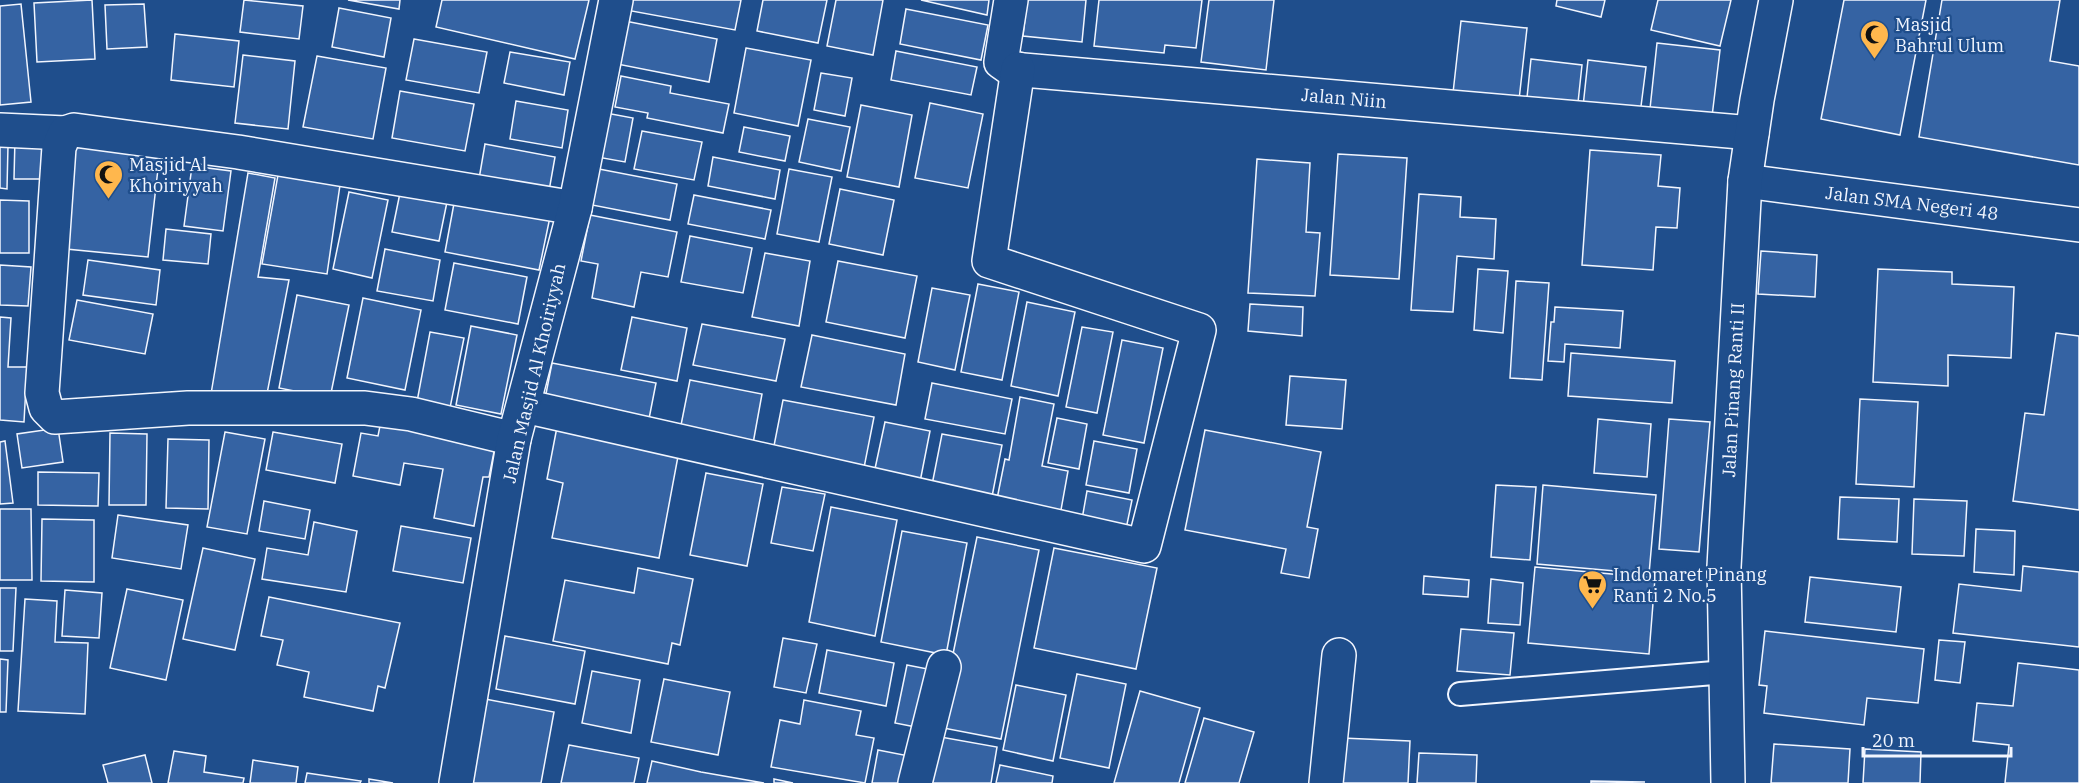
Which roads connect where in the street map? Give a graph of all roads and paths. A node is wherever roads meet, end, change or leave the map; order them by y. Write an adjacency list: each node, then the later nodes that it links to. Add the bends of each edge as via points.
1 (616, 0): 9 (street, Jalan Masjid Al Khoiriyyah)
2 (1011, 0): 4 (street, via 1001,62)
3 (1776, 0): 7 (street, Jalan Pinang Ranti II)
4 (1018, 69): 7 (street, Jalan Niin); 11 (street, via 989,261 1199,330 1144,546)
5 (0, 130): 6 (street)
6 (65, 133): 9 (street, via 74,130 238,152); 12 (street, via 59,147 55,184 42,393 46,408 55,417 188,408 365,408 411,414)
7 (1752, 133): 8 (street, Jalan Pinang Ranti II)
8 (1745, 181): 10 (street, Jalan SMA Negeri 48); 15 (street, Jalan Pinang Ranti II, via 1724,567)
9 (574, 208): 11 (street, Jalan Masjid Al Khoiriyyah)
10 (2079, 225)
11 (524, 406): 12 (street, Jalan Masjid Al Khoiriyyah)
12 (514, 439): 17 (street, Jalan Masjid Al Khoiriyyah)
13 (1339, 655): 19 (street)
14 (945, 667): 18 (street)
15 (1726, 672): 16 (lane); 20 (street, Jalan Pinang Ranti II)
16 (1460, 694)
17 (456, 783)
18 (915, 783)
19 (1326, 783)
20 (1728, 783)

